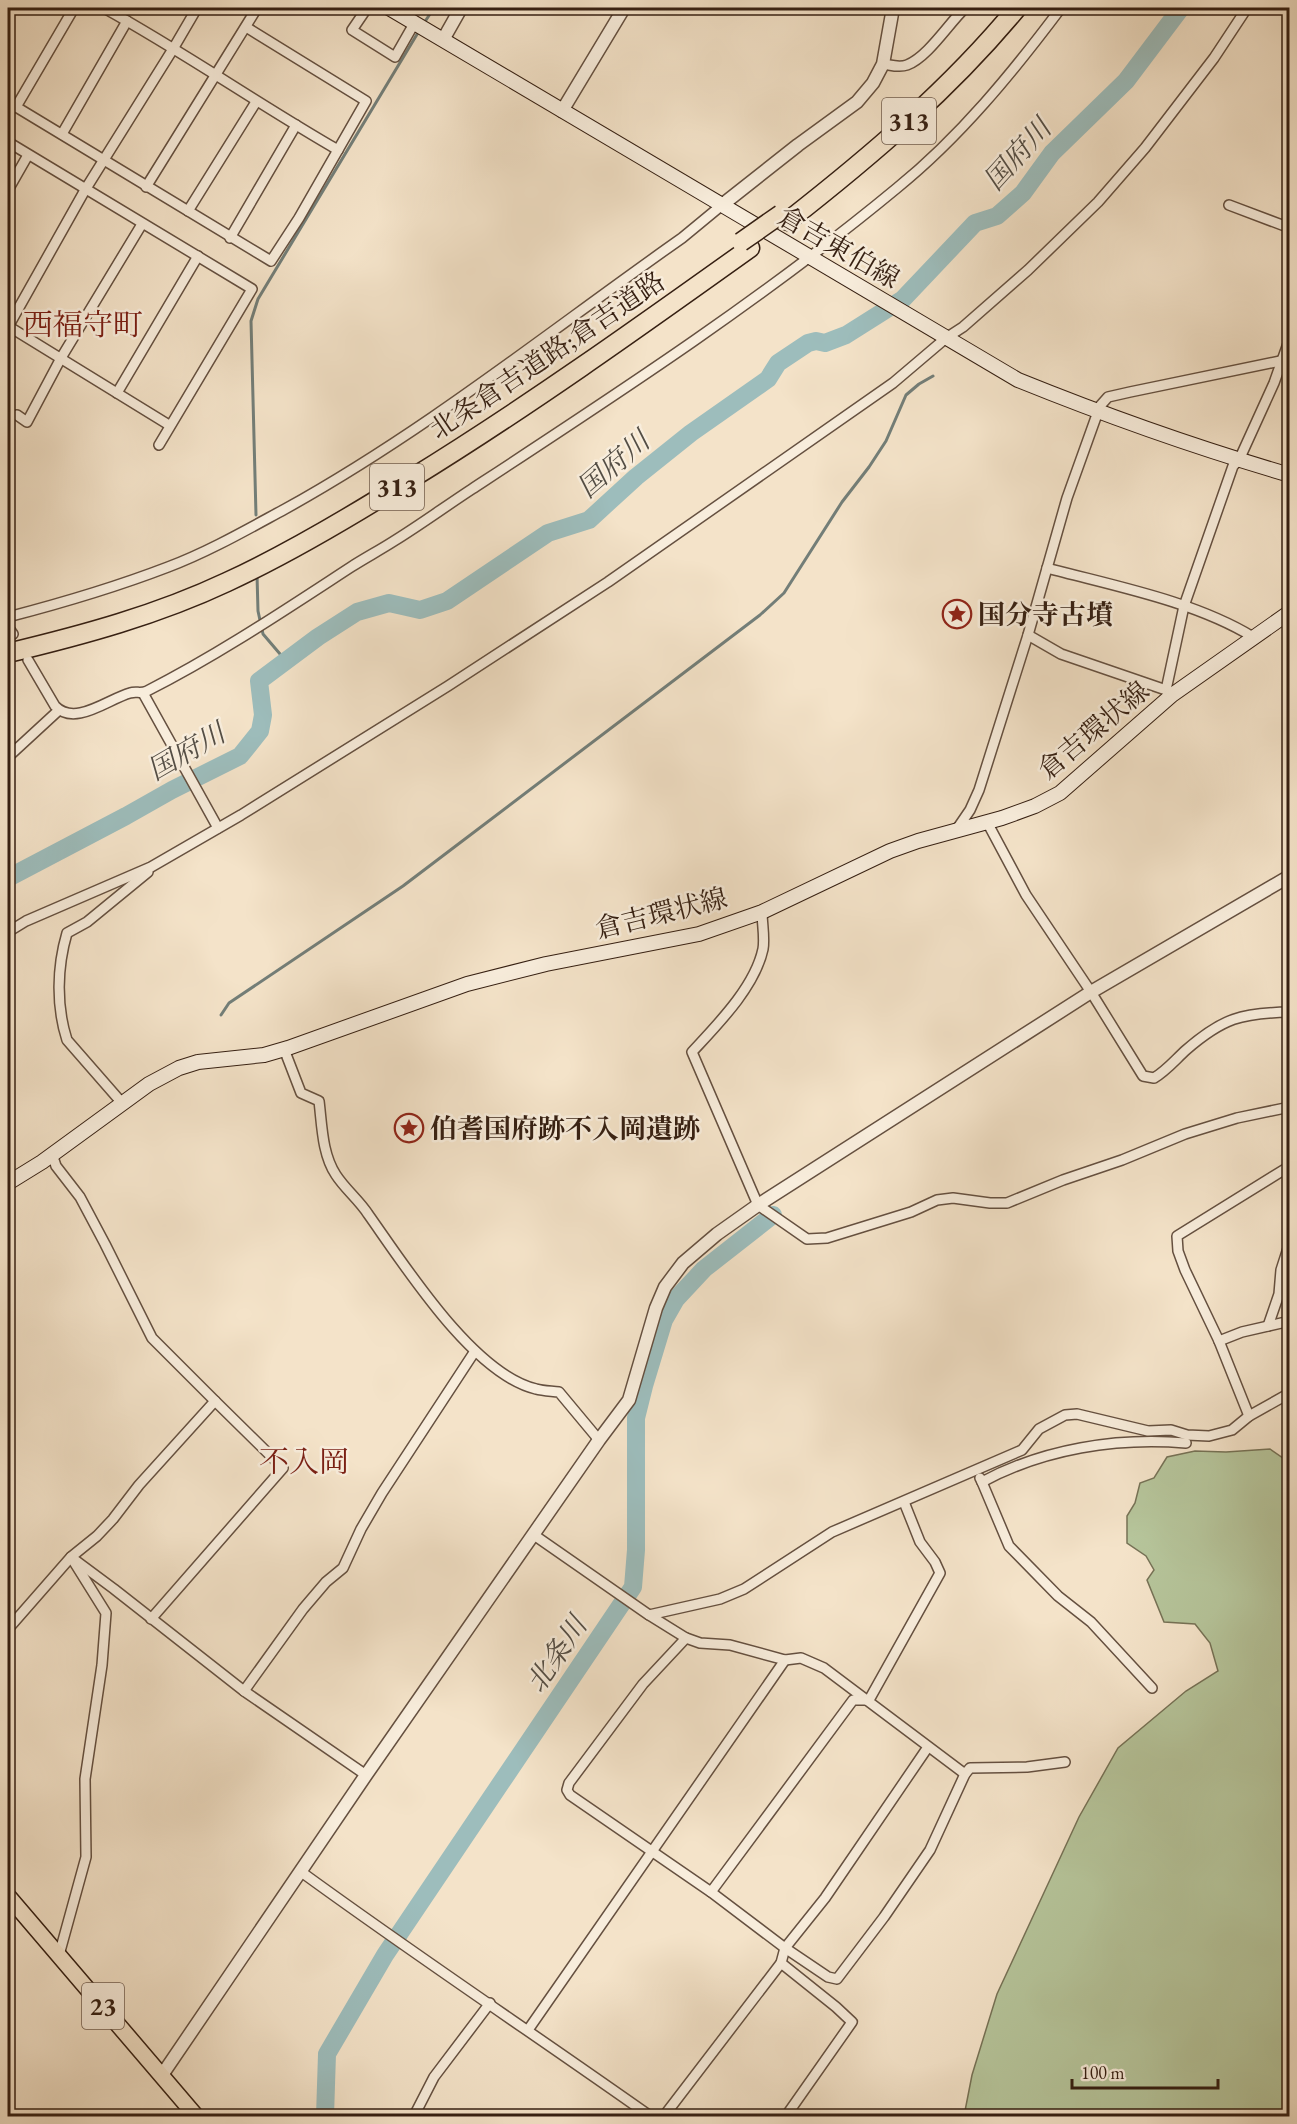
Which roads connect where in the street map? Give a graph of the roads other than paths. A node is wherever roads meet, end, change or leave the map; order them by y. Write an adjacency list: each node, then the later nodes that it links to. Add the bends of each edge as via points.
1 (74, 8): 25 (street)
2 (104, 8): 17 (street)
3 (197, 8): 21 (street)
4 (257, 8): 19 (street)
5 (367, 8): 18 (street, via 352,30 395,57)
6 (389, 8): 18 (main road, 倉吉東伯線)
7 (461, 8): 20 (street)
8 (624, 8): 26 (street)
9 (893, 8): 22 (street)
10 (965, 8): 22 (street, via 924,54 908,65)
11 (1005, 8): 39 (highway, 北条倉吉道路;倉吉道路 / 313, via 943,78)
12 (1017, 8): 39 (highway, 北条倉吉道路;倉吉道路 / 313, via 901,129)
13 (1061, 8): 45 (street, via 957,132 899,186)
14 (1247, 8): 47 (street, via 1146,148 1098,202 963,327)
15 (1283, 8): 16 (street)
16 (1290, 9)
17 (127, 21): 21 (street); 28 (street)
18 (414, 22): 20 (main road, 倉吉東伯線)
19 (246, 27): 23 (street); 30 (street, via 366,101)
20 (444, 38): 26 (main road, 倉吉東伯線)
21 (173, 49): 23 (street); 32 (street)
22 (883, 64): 36 (street, via 857,102)
23 (216, 74): 24 (street); 33 (street)
24 (256, 102): 27 (street); 38 (street)
25 (12, 104): 28 (street)
26 (562, 111): 36 (main road, 倉吉東伯線)
27 (296, 126): 30 (street); 42 (street)
28 (62, 134): 32 (street)
29 (8, 142): 31 (street)
30 (338, 150): 42 (street, via 272,261)
31 (28, 155): 34 (street); 35 (street)
32 (103, 159): 33 (street); 35 (street)
33 (146, 187): 38 (street)
34 (8, 190)
35 (85, 190): 40 (street); 46 (street)
36 (722, 205): 45 (main road, 倉吉東伯線); 61 (street, via 426,422 316,491 169,567)
37 (1229, 205): 41 (street)
38 (188, 211): 42 (street)
39 (784, 218): 43 (highway, 北条倉吉道路;倉吉道路 / 313, bridge)
40 (142, 224): 44 (street); 49 (street)
41 (1290, 228)
42 (230, 238)
43 (746, 245): 62 (highway, 北条倉吉道路;倉吉道路 / 313, via 474,428 275,546 167,596 54,633); 65 (highway, 北条倉吉道路;倉吉道路 / 313, via 572,375 479,437 280,556 171,605)
44 (198, 256): 51 (street); 54 (street, via 252,289)
45 (809, 257): 47 (main road, 倉吉東伯線); 68 (street, via 738,310 396,540)
46 (8, 326): 49 (street)
47 (941, 334): 52 (main road, 倉吉東伯線, via 1018,380); 72 (street, via 893,383 608,582)
48 (1290, 338): 50 (street)
49 (61, 358): 51 (street); 53 (street, via 27,422)
50 (1286, 361): 52 (street, via 1108,397); 56 (street)
51 (117, 393): 54 (street)
52 (1097, 412): 56 (main road, 倉吉東伯線); 58 (street)
53 (17, 415)
54 (169, 425): 55 (street)
55 (159, 445)
56 (1239, 460): 57 (main road, 倉吉東伯線); 59 (street, via 1233,466)
57 (1290, 475)
58 (1047, 568): 59 (street); 63 (street)
59 (1184, 606): 64 (street); 67 (street)
60 (1290, 612): 64 (main road, 倉吉環状線)
61 (8, 617)
62 (9, 635)
63 (1028, 635): 67 (street, via 1061,654); 73 (street, via 979,790)
64 (1254, 637): 67 (main road, 倉吉環状線)
65 (8, 654)
66 (28, 660): 69 (street)
67 (1169, 692): 71 (main road, 倉吉環状線, via 1060,793)
68 (145, 697): 69 (street, via 133,691 72,715); 72 (street)
69 (59, 710): 70 (street)
70 (8, 758)
71 (987, 822): 73 (main road, 倉吉環状線); 78 (street, via 1026,895)
72 (218, 828): 74 (street)
73 (957, 830): 76 (main road, 倉吉環状線, via 890,851)
74 (151, 867): 77 (street); 81 (street, via 87,922 68,933 62,951 59,980 67,1040)
75 (1290, 876): 78 (street)
76 (762, 912): 80 (main road, 倉吉環状線, via 699,934 546,963 468,984); 86 (street, via 764,946 758,966 724,1017 692,1052)
77 (8, 932)
78 (1091, 992): 79 (street, via 1143,1076 1154,1078 1218,1025 1254,1013); 86 (street)
79 (1290, 1012)
80 (284, 1049): 81 (main road, 倉吉環状線, via 179,1068); 91 (street, via 301,1093 319,1101 325,1147 336,1175 446,1320)
81 (122, 1103): 83 (main road, 倉吉環状線)
82 (1290, 1107): 86 (street, via 1185,1134 1007,1203 937,1200 827,1238 807,1239)
83 (52, 1154): 85 (main road, 倉吉環状線); 93 (street, via 56,1166 80,1197 152,1338)
84 (1290, 1166): 90 (street, via 1177,1236 1185,1270)
85 (8, 1183)
86 (758, 1206): 95 (street, via 683,1263 665,1287 629,1400)
87 (1290, 1242): 89 (street)
88 (1290, 1321): 89 (street)
89 (1268, 1326): 90 (street)
90 (1219, 1341): 94 (street)
91 (475, 1351): 95 (street, via 508,1377 535,1389 559,1392); 108 (street, via 382,1494 343,1568 303,1609)
92 (1290, 1393): 94 (street)
93 (215, 1401): 101 (street, via 113,1519); 103 (street, via 283,1468)
94 (1248, 1416): 97 (street, via 1232,1430 1209,1436 1148,1431 1077,1414 1065,1415 1040,1429 1023,1450)
95 (599, 1440): 100 (street)
96 (1186, 1443): 98 (street, via 1155,1440 1094,1446 1034,1459)
97 (976, 1471): 98 (street); 99 (street)
98 (982, 1482): 107 (street, via 1009,1546 1058,1596 1091,1622)
99 (904, 1502): 102 (street, via 832,1532 744,1589 720,1599); 109 (street, via 920,1542 940,1573)
100 (534, 1535): 102 (street); 113 (street)
101 (70, 1557): 103 (street); 104 (street); 119 (street, via 106,1613 85,1779 86,1857)
102 (649, 1615): 105 (street)
103 (151, 1619): 108 (street)
104 (8, 1629)
105 (686, 1638): 106 (street); 114 (street, via 643,1684 567,1790)
106 (785, 1660): 109 (street, via 801,1658 824,1668); 114 (street)
107 (1152, 1688)
108 (244, 1691): 113 (street)
109 (869, 1700): 110 (street); 116 (street, via 853,1700)
110 (928, 1747): 112 (street); 118 (street, via 825,1898)
111 (1065, 1762): 112 (street, via 970,1768)
112 (965, 1774): 118 (street, via 930,1850 837,1979)
113 (366, 1775): 115 (street)
114 (653, 1853): 116 (street); 122 (street)
115 (300, 1871): 121 (street); 123 (street)
116 (711, 1892): 118 (street)
117 (8, 1896): 119 (main road, 23)
118 (784, 1948): 120 (street)
119 (59, 1955): 123 (main road, 23)
120 (781, 1963): 127 (street); 128 (street, via 852,2022)
121 (490, 2003): 122 (street); 125 (street, via 434,2077)
122 (528, 2030): 126 (street)
123 (162, 2075): 124 (main road, 23)
124 (196, 2116)
125 (414, 2116)
126 (650, 2116)
127 (664, 2116)
128 (786, 2116)

